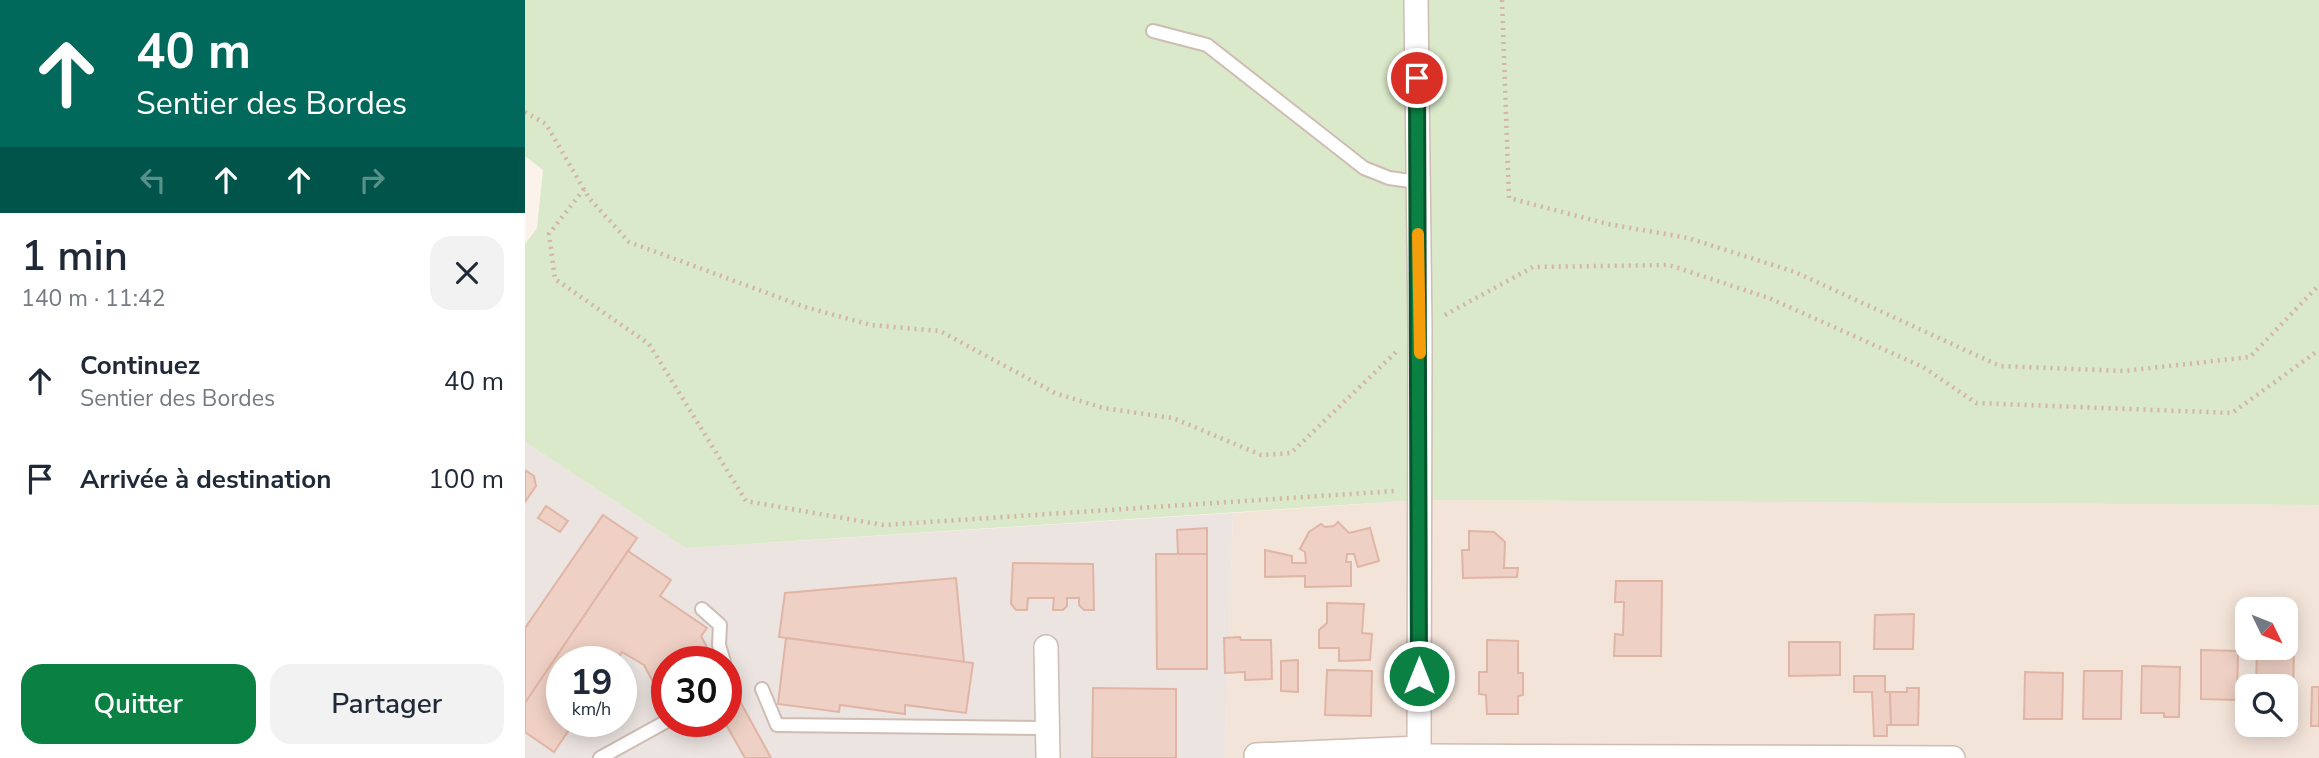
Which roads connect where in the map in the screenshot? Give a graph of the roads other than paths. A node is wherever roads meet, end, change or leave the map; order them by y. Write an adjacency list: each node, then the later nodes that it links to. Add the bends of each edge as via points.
1 (1416, 0): 3 (street)
2 (1153, 31): 3 (lane, via 1207,45 1364,168 1388,178)
3 (1418, 182): 10 (street)
4 (702, 609): 5 (lane, via 720,625)
5 (719, 646)
6 (1046, 647): 8 (street)
7 (762, 689): 8 (lane, via 777,725)
8 (1048, 729): 13 (street)
9 (651, 730): 12 (lane)
10 (1419, 754): 11 (street); 14 (street)
11 (1256, 755)
12 (600, 758)
13 (1048, 758)
14 (1953, 758)

